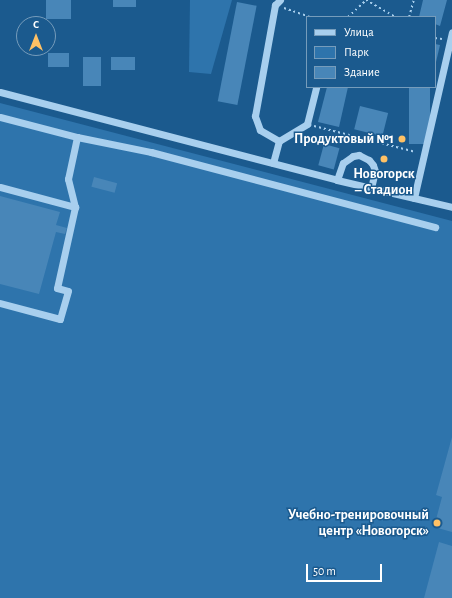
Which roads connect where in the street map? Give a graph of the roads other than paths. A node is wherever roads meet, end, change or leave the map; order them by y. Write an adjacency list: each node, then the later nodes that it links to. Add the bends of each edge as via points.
1 (278, 3): 7 (street, via 255,116 260,130)
2 (452, 32): 12 (street)
3 (316, 88): 7 (street, via 307,124)
4 (0, 92): 8 (street)
5 (0, 117): 6 (street)
6 (76, 137): 13 (street, via 68,179); 15 (street, via 151,152)
7 (279, 141): 8 (street)
8 (273, 163): 9 (street)
9 (337, 180): 11 (street); 11 (street, via 343,163 359,155 373,165 375,171)
10 (0, 187): 13 (street)
11 (371, 188): 12 (street)
12 (414, 198): 14 (street)
13 (75, 207): 16 (street, via 57,288 68,291 60,319)
14 (452, 207)
15 (435, 227)
16 (0, 304)

